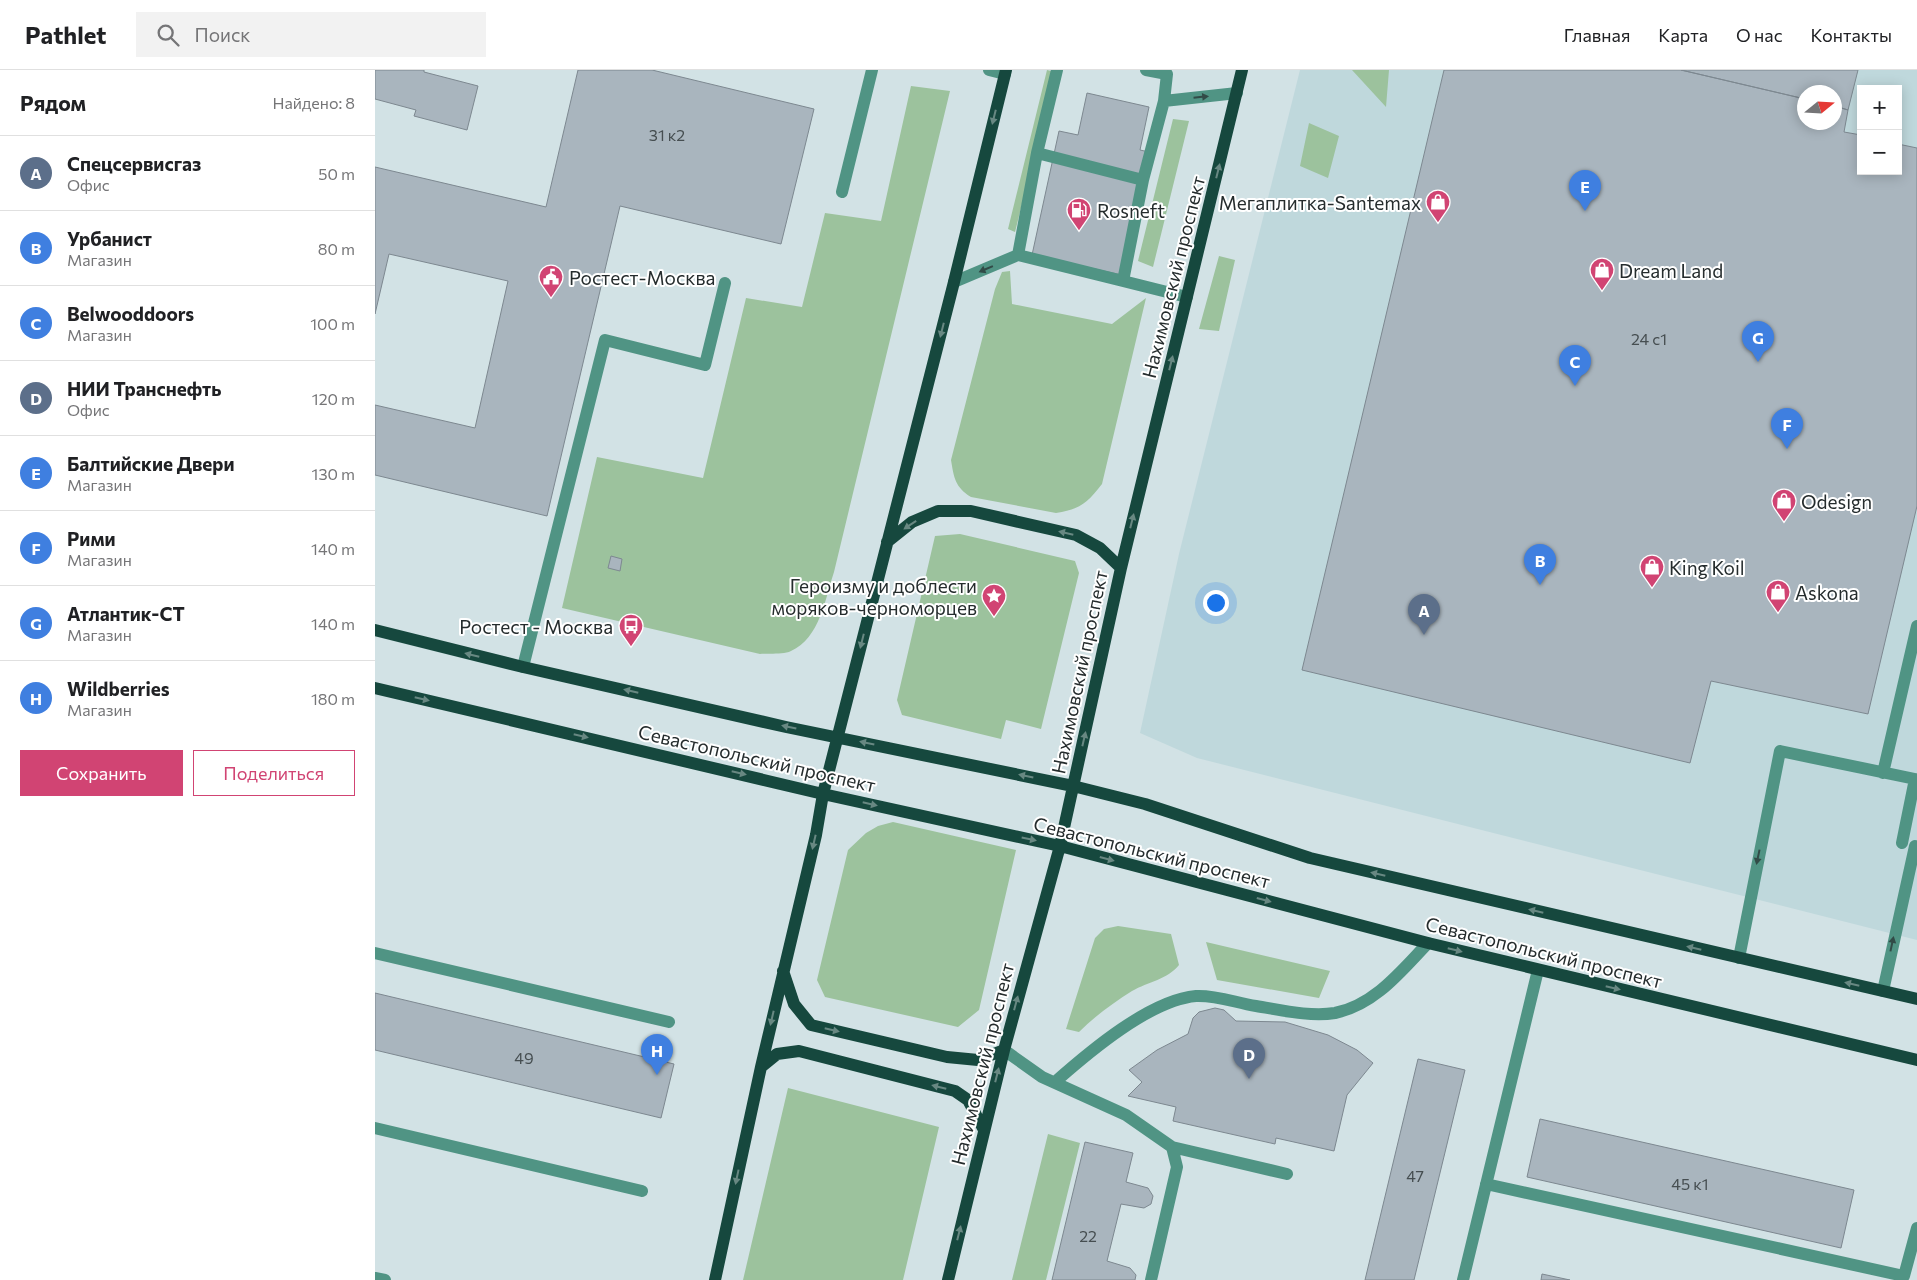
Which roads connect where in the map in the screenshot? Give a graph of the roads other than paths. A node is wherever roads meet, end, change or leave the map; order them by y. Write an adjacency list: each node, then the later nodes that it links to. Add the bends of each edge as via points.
1 (872, 70): 12 (lane)
2 (989, 70): 6 (lane)
3 (1057, 70): 10 (lane)
4 (1146, 70): 7 (lane)
5 (1242, 70): 8 (main road, Нахимовский проспект)
6 (1005, 72): 15 (main road, one-way to 15)
7 (1167, 72): 9 (lane)
8 (1237, 93): 9 (lane, one-way to 8); 17 (main road, Нахимовский проспект, one-way to 8)
9 (1164, 101): 11 (lane)
10 (1037, 153): 11 (lane); 13 (lane)
11 (1143, 180): 14 (lane)
12 (842, 192)
13 (1018, 255): 14 (lane); 15 (lane, one-way to 15)
14 (1123, 281): 17 (lane)
15 (954, 282): 18 (main road, one-way to 18)
16 (725, 283): 22 (lane, via 705,365 605,340)
17 (1187, 297): 19 (main road, Нахимовский проспект, one-way to 17)
18 (887, 542): 19 (main road, one-way to 18, via 1100,548 1076,535 971,511 938,511 912,522); 24 (main road, one-way to 24)
19 (1121, 568): 26 (main road, Нахимовский проспект, one-way to 19)
20 (1917, 626): 25 (lane)
21 (375, 630): 22 (main road, Севастопольский проспект, one-way to 21)
22 (523, 667): 24 (main road, Севастопольский проспект, one-way to 22)
23 (375, 688): 27 (main road, Севастопольский проспект, one-way to 27)
24 (837, 737): 26 (main road, Севастопольский проспект, one-way to 24); 27 (main road)
25 (1883, 773): 28 (lane, via 1915,780); 33 (lane, one-way to 33, via 1779,751)
26 (1073, 786): 29 (main road, Нахимовский проспект); 33 (main road, Севастопольский проспект, one-way to 26, via 1310,858 1145,804)
27 (823, 794): 29 (main road, Севастопольский проспект, one-way to 29); 35 (main road, one-way to 35)
28 (1902, 843)
29 (1059, 846): 31 (main road, Севастопольский проспект, one-way to 31); 39 (main road, Нахимовский проспект, one-way to 29)
30 (1915, 846): 36 (lane, one-way to 30)
31 (1428, 943): 34 (main road, Севастопольский проспект, one-way to 34); 42 (lane, via 1381,991 1357,1006 1316,1014 1213,996 1179,1000 1144,1015 1114,1034)
32 (375, 953): 38 (lane)
33 (1739, 958): 36 (main road, Севастопольский проспект, one-way to 33)
34 (1538, 970): 40 (main road, Севастопольский проспект, one-way to 40); 47 (lane)
35 (783, 971): 39 (main road, one-way to 39, via 794,1004 811,1025 947,1057 979,1060); 41 (main road, one-way to 41)
36 (1883, 992): 37 (main road, Севастопольский проспект)
37 (1917, 1000)
38 (669, 1022)
39 (1004, 1050): 42 (lane, via 1042,1077); 44 (main road, Нахимовский проспект, one-way to 39)
40 (1917, 1060)
41 (761, 1067): 44 (main road, one-way to 41, via 968,1100 955,1091 799,1051 777,1054); 52 (main road, one-way to 52)
42 (1055, 1082): 45 (lane, via 1126,1115)
43 (375, 1128): 48 (lane)
44 (983, 1130): 53 (main road, Нахимовский проспект, one-way to 44)
45 (1172, 1147): 46 (lane); 54 (lane, via 1177,1167)
46 (1287, 1174)
47 (1486, 1184): 49 (lane, via 1904,1276); 55 (lane)
48 (642, 1191)
49 (1917, 1228)
50 (375, 1278): 51 (lane)
51 (385, 1280)
52 (715, 1280)
53 (947, 1280)
54 (1151, 1280)
55 (1463, 1280)

